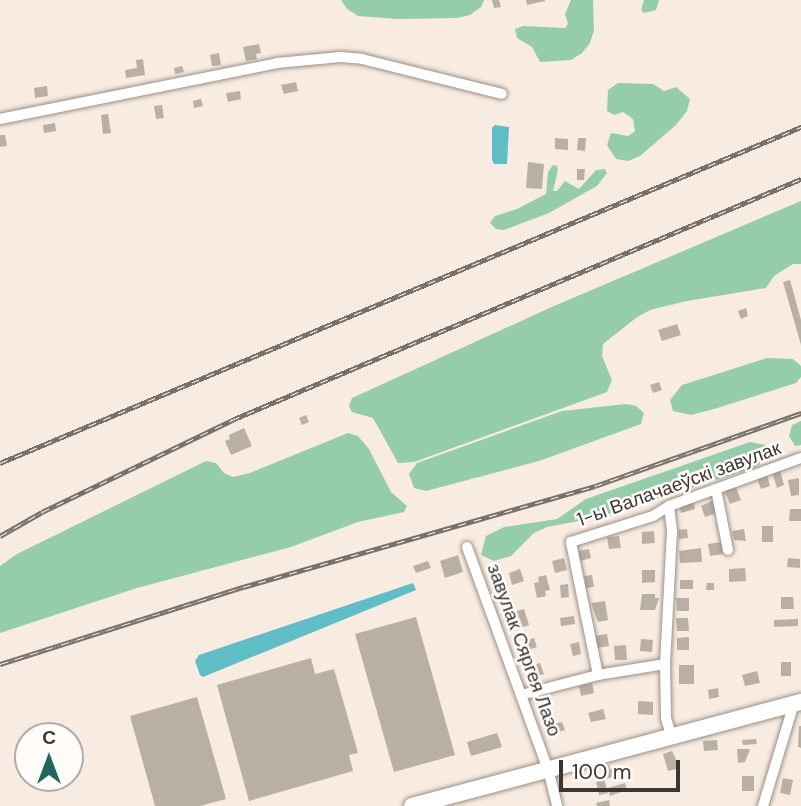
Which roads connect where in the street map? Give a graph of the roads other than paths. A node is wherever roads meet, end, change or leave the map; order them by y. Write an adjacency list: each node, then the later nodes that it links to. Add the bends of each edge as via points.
1 (502, 94): 2 (street, via 362,59 319,58)
2 (0, 119)
3 (801, 460): 4 (street, 1-ы Валачаеўскі завулак)
4 (716, 489): 5 (street, 1-ы Валачаеўскі завулак); 7 (street)
5 (669, 506): 8 (street, via 672,531); 9 (street, 1-ы Валачаеўскі завулак, via 653,516 571,542)
6 (467, 547): 10 (street, завулак Сяргея Лазо)
7 (728, 550)
8 (665, 664): 9 (street); 12 (street)
9 (598, 675): 10 (street)
10 (522, 695): 13 (street, завулак Сяргея Лазо)
11 (798, 702): 12 (main road); 16 (street)
12 (671, 736): 13 (main road)
13 (548, 769): 14 (main road); 15 (street, завулак Сяргея Лазо)
14 (412, 806)
15 (557, 806)
16 (763, 806)

